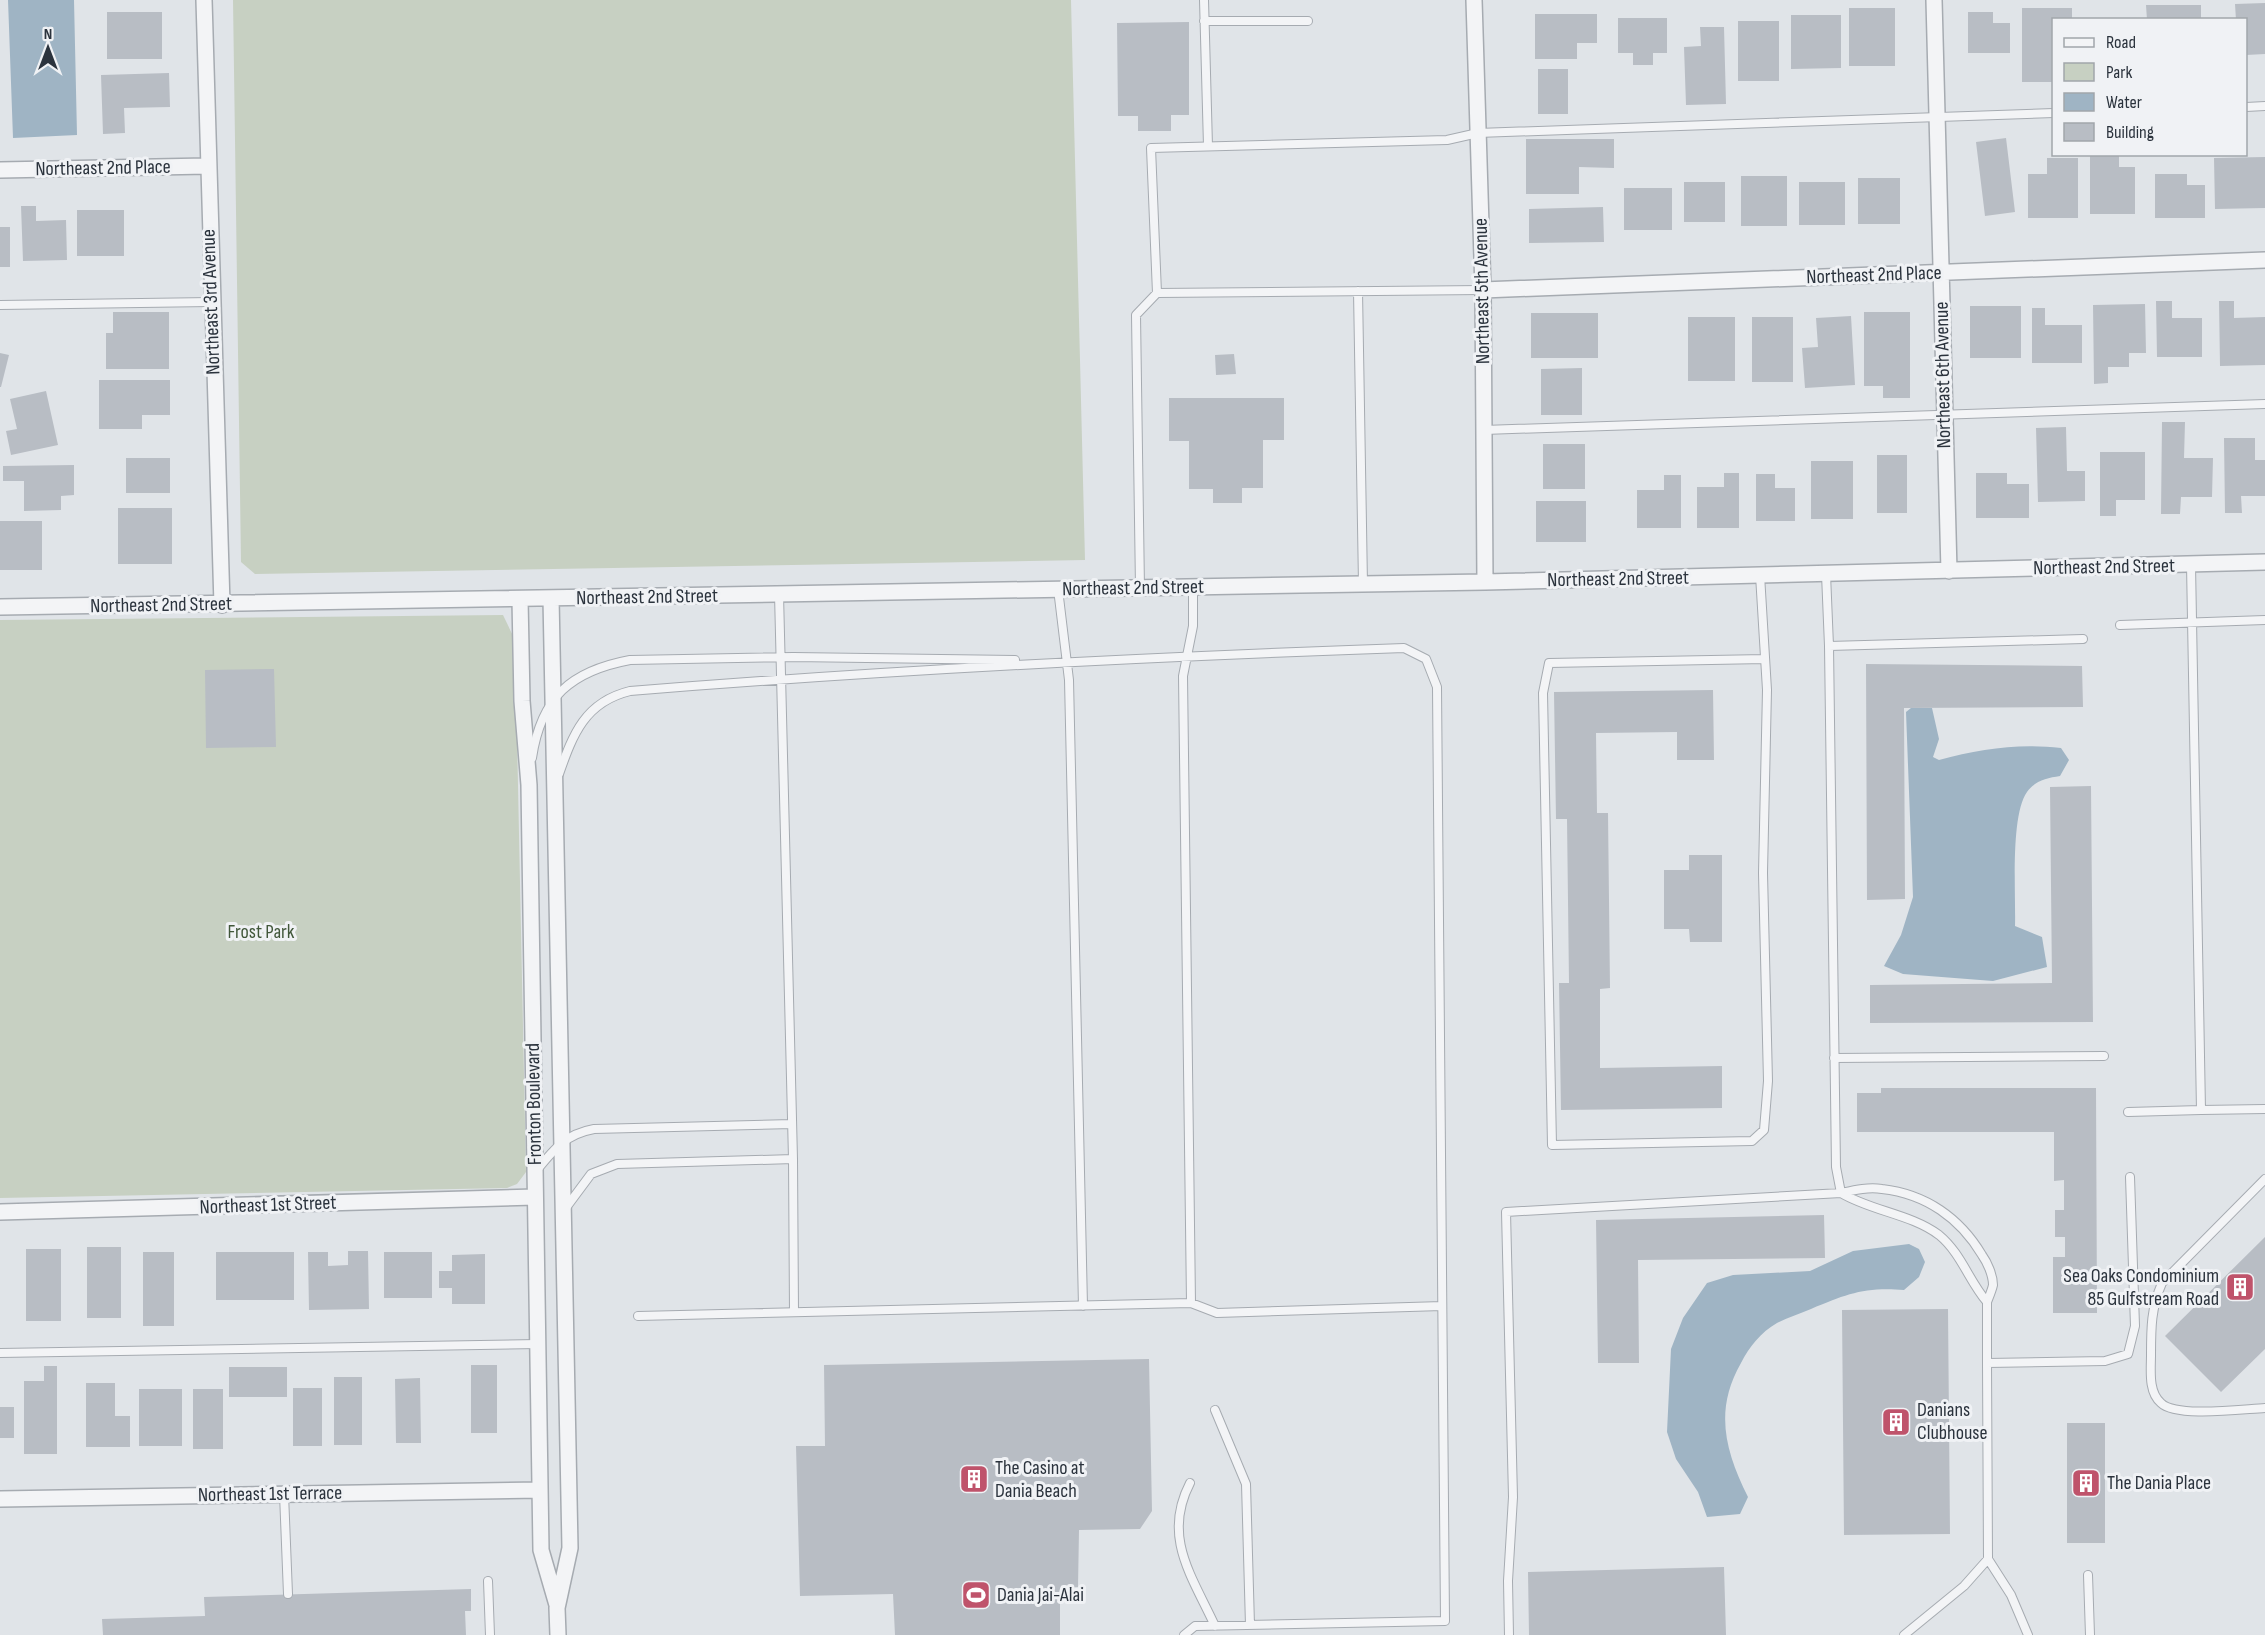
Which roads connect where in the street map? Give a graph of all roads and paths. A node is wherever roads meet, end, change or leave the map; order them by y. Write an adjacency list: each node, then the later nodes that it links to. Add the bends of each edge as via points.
1 (204, 0): 13 (street, Northeast 3rd Avenue)
2 (1204, 0): 5 (lane)
3 (1474, 0): 11 (street, Northeast 5th Avenue)
4 (1934, 0): 10 (street, Northeast 6th Avenue)
5 (1204, 21): 6 (lane); 12 (lane)
6 (1308, 21)
7 (2265, 106): 8 (lane)
8 (2247, 107)
9 (2052, 113): 10 (lane)
10 (1937, 117): 11 (lane); 16 (street, Northeast 6th Avenue)
11 (1478, 133): 12 (lane, via 1447,140); 17 (street, Northeast 5th Avenue)
12 (1208, 146): 19 (lane, via 1151,148)
13 (207, 166): 14 (street, Northeast 2nd Place); 20 (street, Northeast 3rd Avenue)
14 (0, 170)
15 (2265, 260): 16 (street, Northeast 2nd Place)
16 (1941, 273): 17 (street, Northeast 2nd Place); 23 (street, Northeast 6th Avenue)
17 (1483, 290): 18 (lane); 24 (street, Northeast 5th Avenue)
18 (1358, 291): 19 (lane); 31 (lane)
19 (1157, 293): 33 (lane, via 1136,315)
20 (211, 302): 21 (lane); 38 (street, Northeast 3rd Avenue)
21 (0, 305)
22 (2265, 404): 23 (lane)
23 (1944, 415): 24 (lane); 27 (street, Northeast 6th Avenue)
24 (1484, 430): 30 (street, Northeast 5th Avenue)
25 (2265, 562): 26 (street, Northeast 2nd Street)
26 (2191, 565): 27 (street, Northeast 2nd Street); 41 (lane)
27 (1949, 571): 28 (street, Northeast 2nd Street)
28 (1826, 574): 29 (street, Northeast 2nd Street); 44 (lane)
29 (1760, 575): 30 (street, Northeast 2nd Street); 47 (lane)
30 (1485, 582): 31 (street, Northeast 2nd Street)
31 (1363, 584): 32 (street, Northeast 2nd Street)
32 (1193, 587): 33 (street, Northeast 2nd Street); 45 (lane)
33 (1140, 588): 34 (street, Northeast 2nd Street)
34 (1058, 589): 35 (street, Northeast 2nd Street); 48 (lane)
35 (779, 594): 36 (street, Northeast 2nd Street); 46 (lane)
36 (551, 598): 37 (street, Northeast 2nd Street); 50 (street, Fronton Boulevard)
37 (520, 599): 38 (street, Northeast 2nd Street); 51 (street, Fronton Boulevard)
38 (222, 605): 39 (street, Northeast 2nd Street)
39 (0, 607)
40 (2265, 620): 41 (lane)
41 (2192, 622): 42 (lane); 56 (lane)
42 (2120, 625)
43 (2083, 639): 44 (lane)
44 (1829, 646): 54 (lane)
45 (1188, 655): 48 (lane); 69 (lane, via 1183,676); 71 (lane, via 1404,648 1426,659 1437,687)
46 (781, 657): 48 (lane); 49 (lane); 50 (lane, via 630,660 606,664 585,673)
47 (1765, 659): 47 (lane, via 1763,873 1768,1081 1764,1130 1752,1141 1552,1145 1543,693 1549,663)
48 (1068, 660): 49 (lane); 70 (lane)
49 (781, 681): 52 (lane, via 615,695 599,704 571,737); 58 (lane)
50 (553, 698): 51 (lane, via 535,741); 52 (street, Fronton Boulevard)
51 (529, 785): 61 (street, Fronton Boulevard)
52 (555, 787): 59 (street, Fronton Boulevard)
53 (2104, 1056): 54 (lane)
54 (1834, 1058): 64 (lane, via 1836,1167)
55 (2265, 1109): 56 (lane)
56 (2201, 1110): 57 (lane)
57 (2128, 1112)
58 (792, 1124): 59 (lane, via 610,1127 582,1131); 60 (lane)
59 (563, 1140): 61 (lane); 66 (street, Fronton Boulevard)
60 (793, 1159): 66 (lane, via 617,1164 591,1174); 72 (lane)
61 (535, 1174): 65 (street, Fronton Boulevard)
62 (2130, 1177): 76 (lane, via 2135,1326 2128,1354 2105,1361)
63 (2265, 1179): 77 (lane, via 2162,1283 2150,1323 2152,1389 2161,1403 2177,1411)
64 (1841, 1193): 68 (lane, via 1938,1235 1958,1255 1972,1284); 68 (lane, via 1881,1189 1907,1194 1933,1204 1956,1221 1971,1236 1987,1263 1993,1284); 93 (lane, via 1506,1212 1513,1497)
65 (535, 1197): 67 (street, Northeast 1st Street); 74 (street, Fronton Boulevard)
66 (564, 1210): 87 (street, Fronton Boulevard, via 570,1548)
67 (0, 1212)
68 (1987, 1302): 76 (lane)
69 (1191, 1303): 70 (lane); 71 (lane, via 1217,1313)
70 (1083, 1306): 72 (lane)
71 (1442, 1306): 88 (lane, via 1445,1621)
72 (794, 1312): 73 (lane)
73 (638, 1316)
74 (538, 1344): 75 (lane); 80 (street, Fronton Boulevard)
75 (0, 1353)
76 (1987, 1363): 83 (lane)
77 (2265, 1408)
78 (1215, 1410): 88 (lane, via 1246,1484)
79 (1190, 1483): 89 (lane, via 1177,1516 1181,1552)
80 (540, 1490): 81 (street, Northeast 1st Terrace); 87 (street, Fronton Boulevard, via 541,1550)
81 (284, 1494): 82 (street, Northeast 1st Terrace); 86 (lane)
82 (0, 1499)
83 (1988, 1559): 94 (lane, via 1964,1586); 95 (lane, via 2011,1595)
84 (2088, 1575): 96 (lane)
85 (488, 1581): 90 (lane)
86 (288, 1594)
87 (557, 1608): 91 (street, Fronton Boulevard)
88 (1250, 1625): 89 (lane)
89 (1215, 1626): 92 (lane, via 1195,1626)
90 (490, 1635)
91 (558, 1635)
92 (1184, 1635)
93 (1509, 1635)
94 (1904, 1635)
95 (2028, 1635)
96 (2090, 1635)

